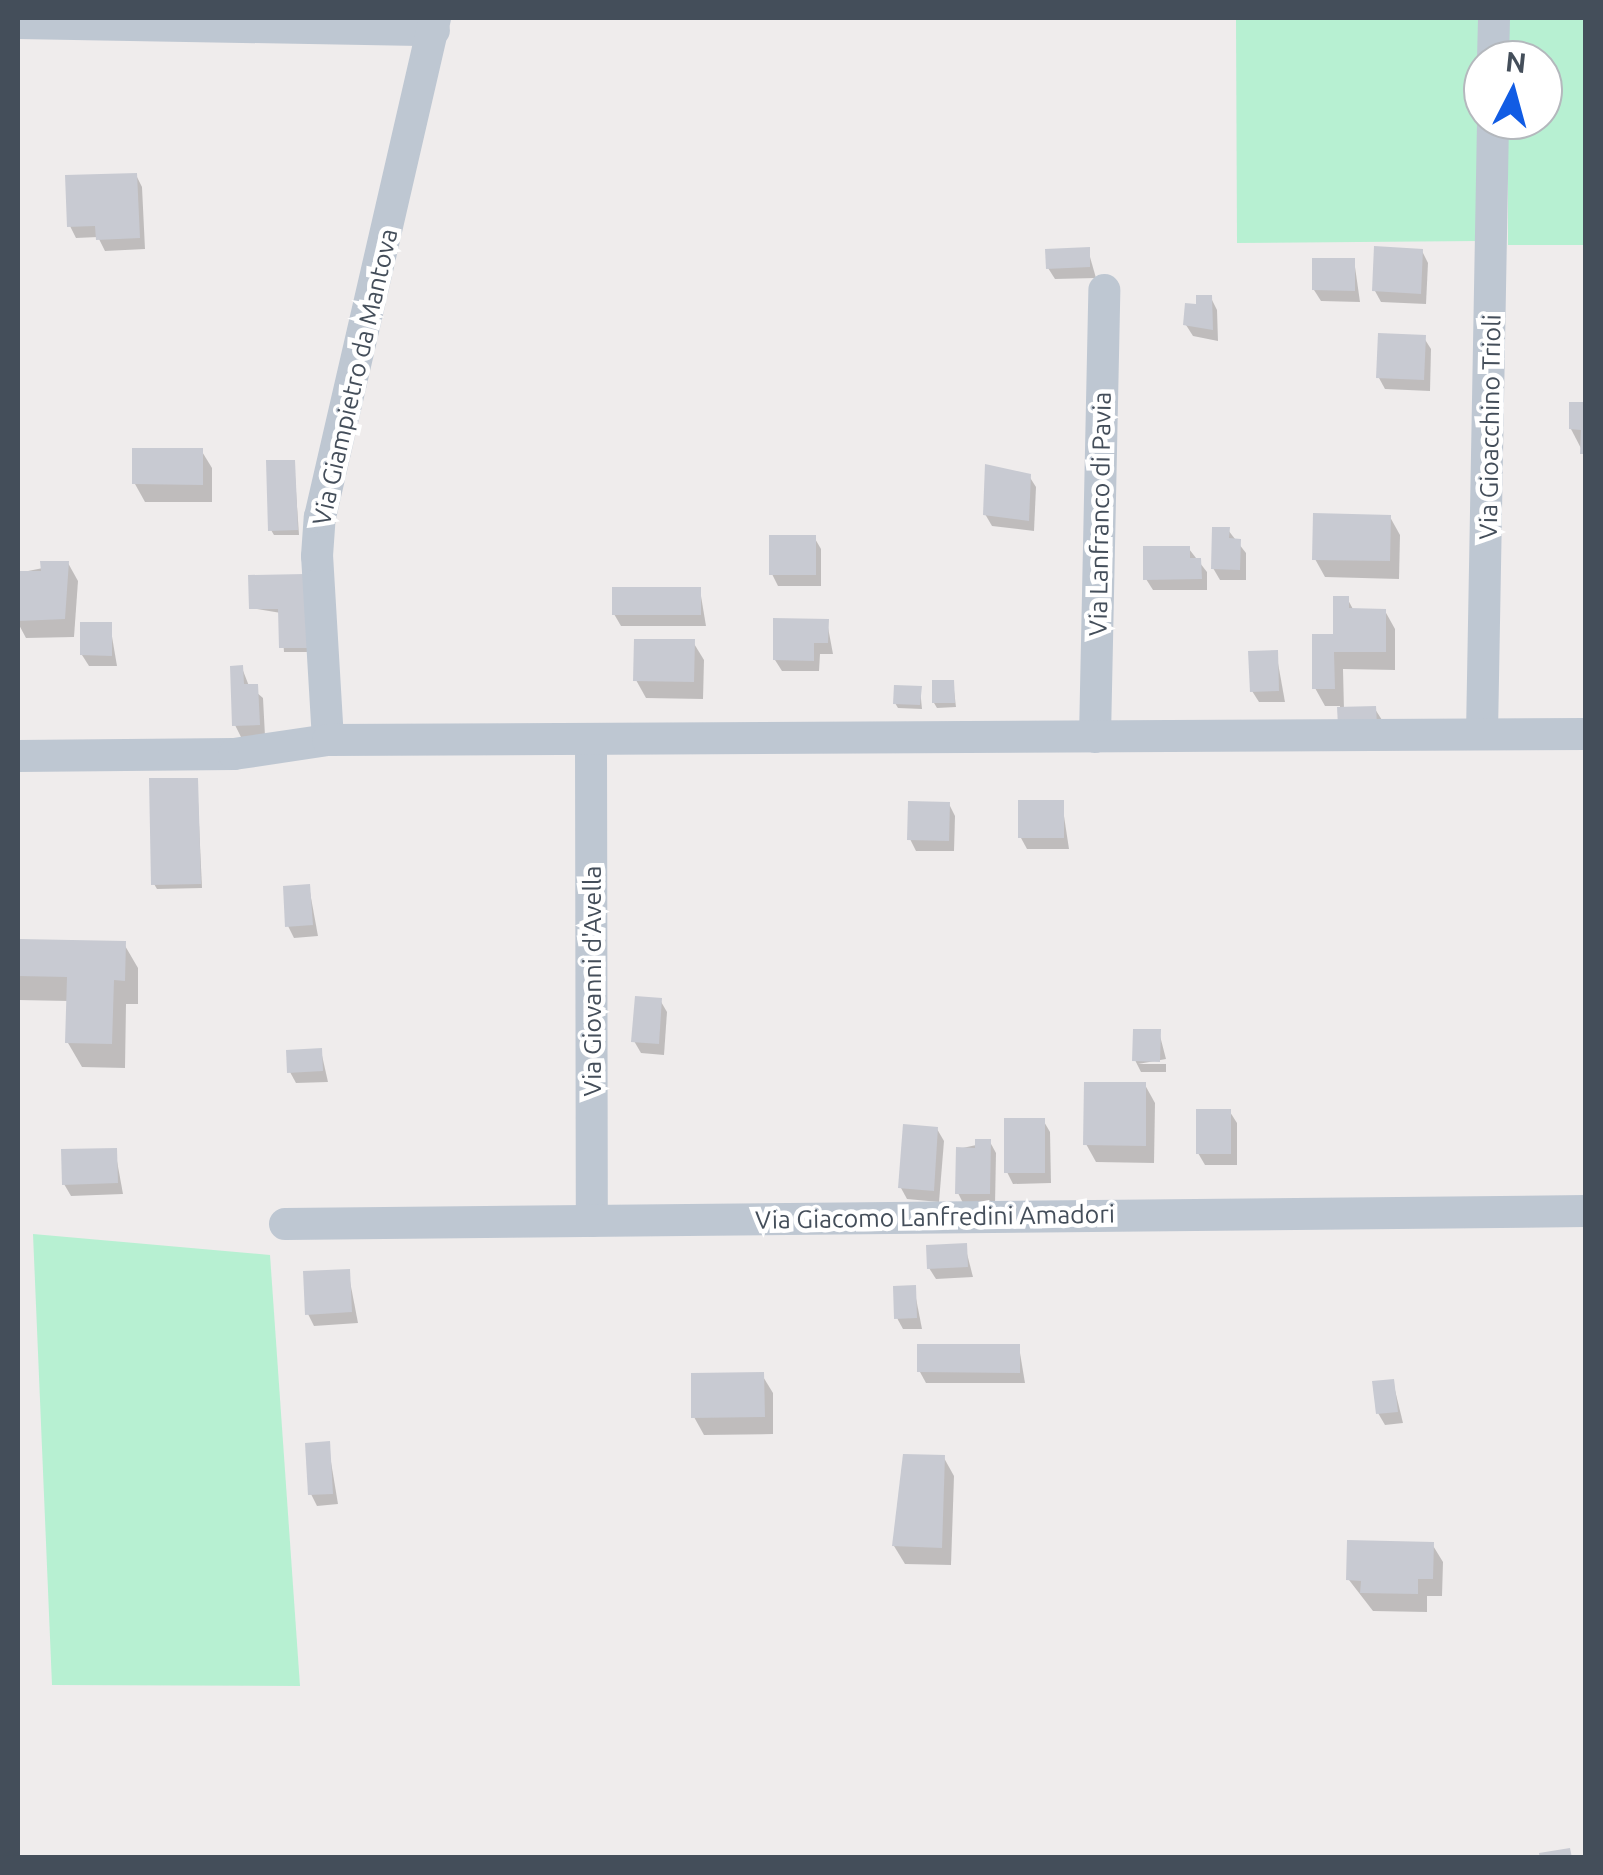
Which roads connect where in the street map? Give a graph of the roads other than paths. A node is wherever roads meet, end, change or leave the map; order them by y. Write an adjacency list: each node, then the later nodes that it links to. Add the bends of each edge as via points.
1 (18, 23): 2 (street)
2 (435, 24): 8 (street, Via Giampietro da Mantova, via 320,517)
3 (1493, 140): 5 (street, Via Gioacchino Trioli)
4 (1104, 290): 7 (street, Via Lanfranco di Pavia)
5 (1482, 734): 6 (street); 7 (street)
6 (1586, 734)
7 (1095, 737): 9 (street)
8 (328, 740): 9 (street); 10 (street, via 234,754)
9 (592, 740): 12 (street, Via Giovanni d'Avella)
10 (18, 756)
11 (1586, 1211): 12 (street, Via Giacomo Lanfredini Amadori)
12 (592, 1222): 13 (street, Via Giacomo Lanfredini Amadori)
13 (285, 1224)

